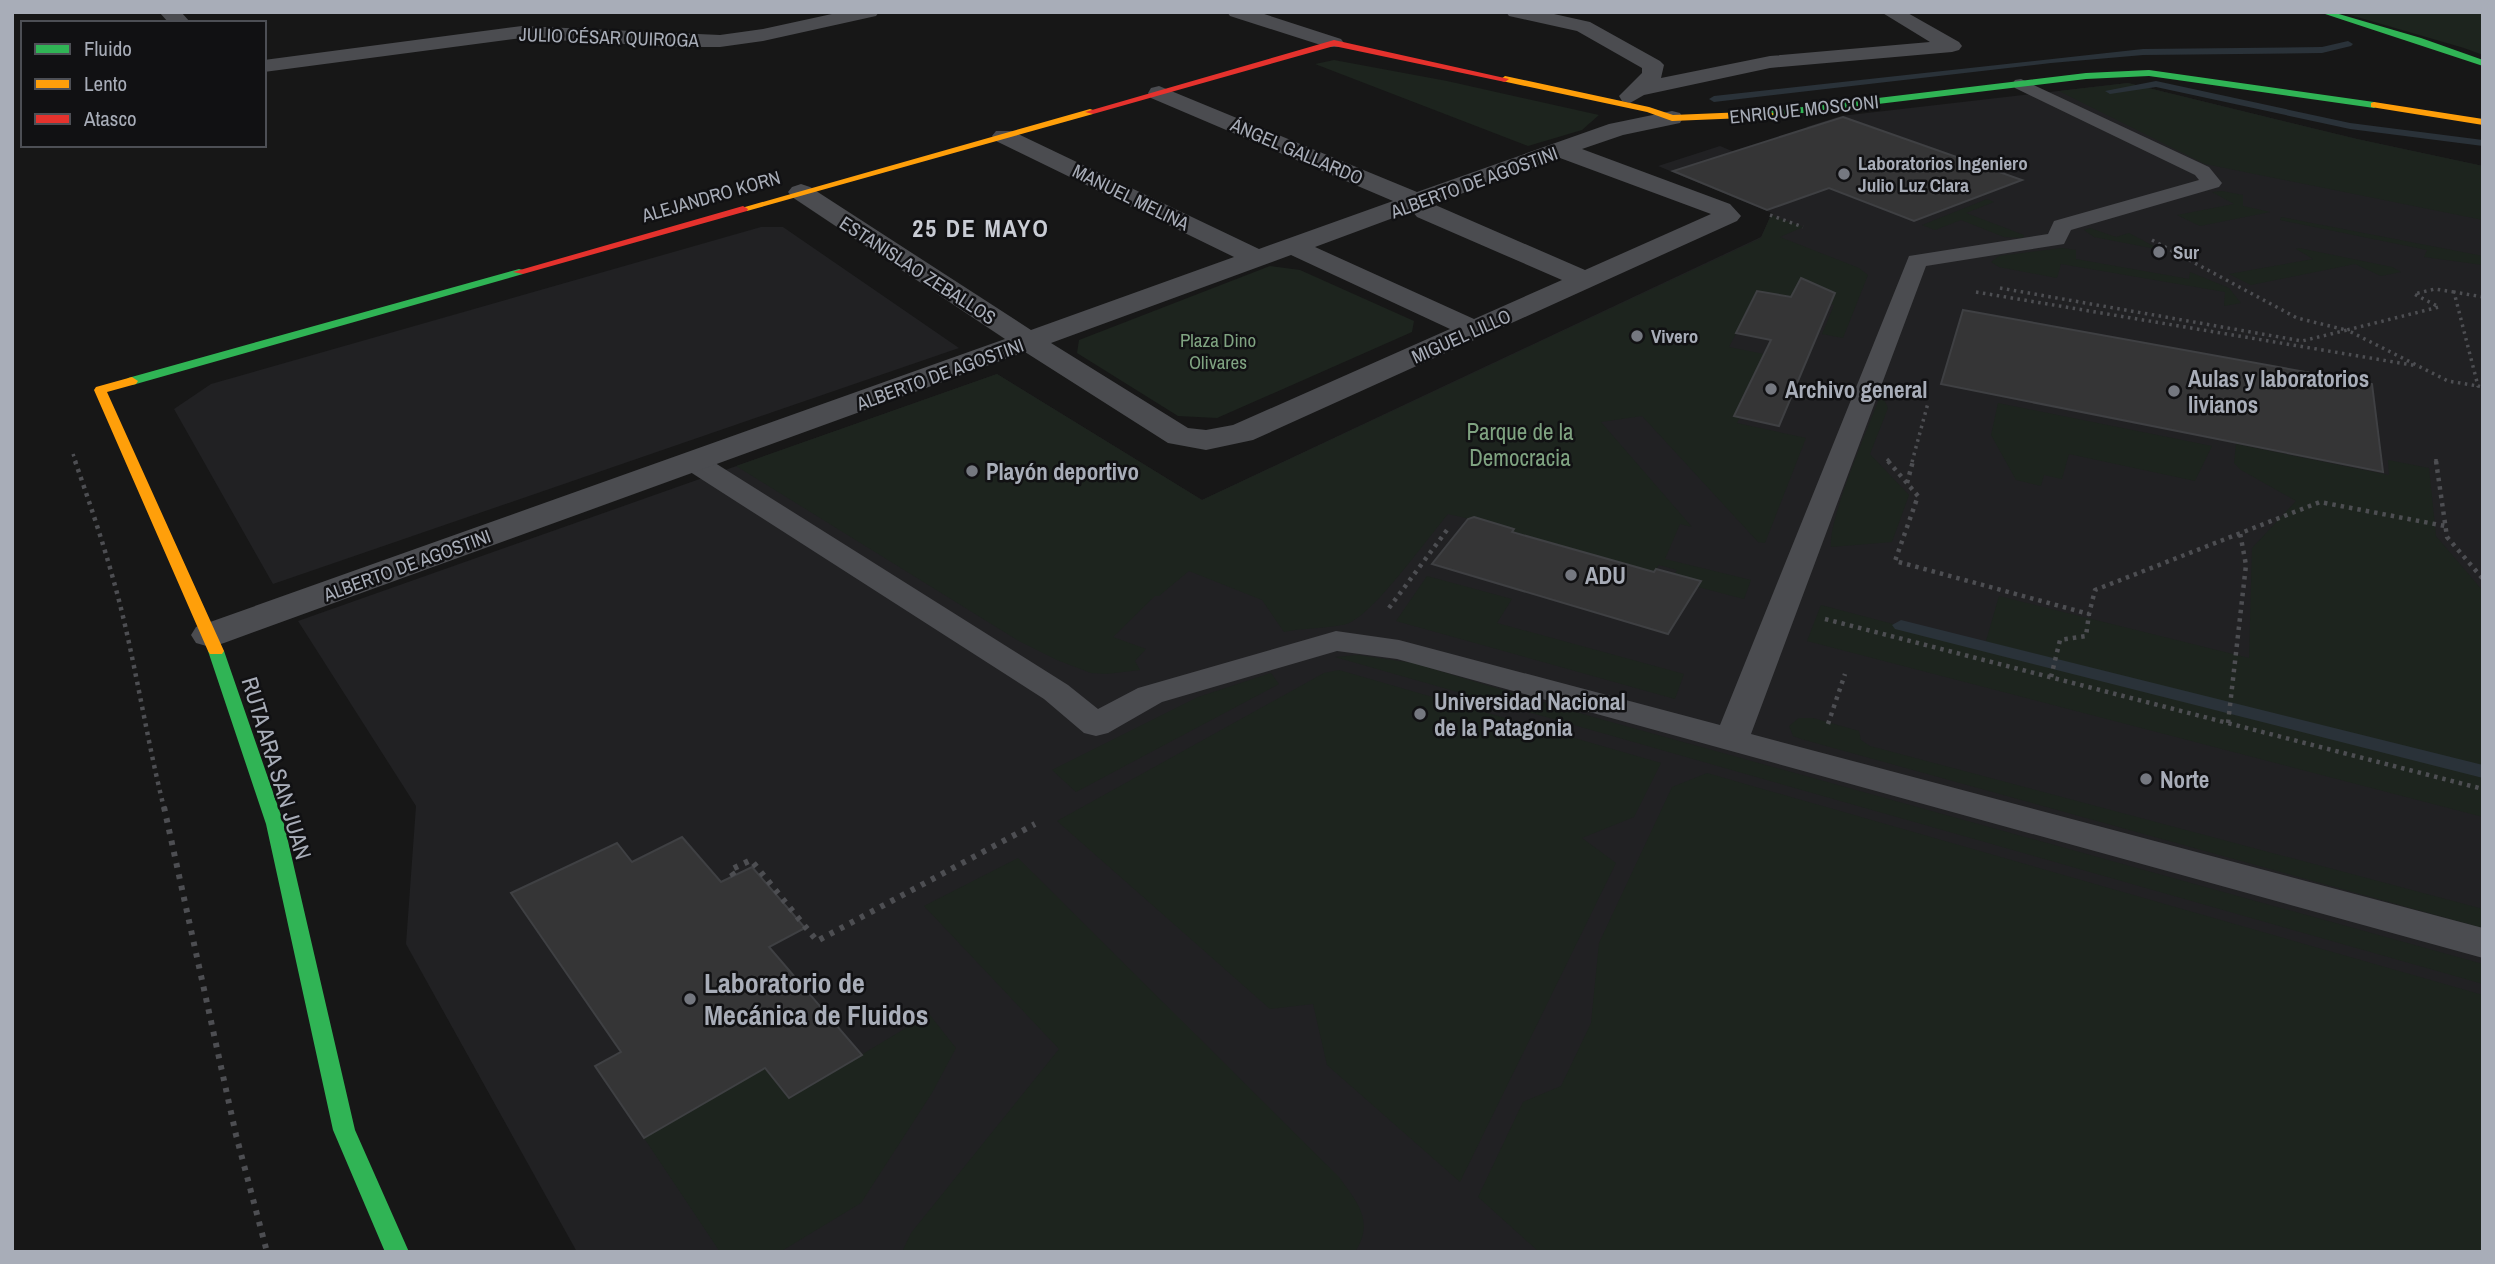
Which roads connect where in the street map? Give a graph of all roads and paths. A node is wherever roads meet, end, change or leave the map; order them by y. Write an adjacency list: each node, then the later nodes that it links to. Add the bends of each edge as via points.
1 (507, 12): 7 (street)
2 (869, 12): 7 (street, JULIO CÉSAR QUIROGA, via 732,40 698,42)
3 (1237, 12): 8 (street, ENRIQUE MOSCONI)
4 (1517, 12): 13 (street, via 1583,26 1653,65 1653,75)
5 (1891, 12): 13 (street, via 1952,46 1770,62)
6 (2323, 12): 9 (main road)
7 (522, 32): 10 (street, JULIO CÉSAR QUIROGA)
8 (1334, 43): 12 (main road, ALEJANDRO KORN); 13 (main road, ENRIQUE MOSCONI)
9 (2483, 63)
10 (266, 66)
11 (2021, 84): 15 (main road, ENRIQUE MOSCONI, via 2149,73); 16 (main road, ENRIQUE MOSCONI, via 1777,114); 56 (lane, via 2202,171 2212,183 2063,226 2056,239 1917,261)
12 (1159, 93): 18 (main road, ALEJANDRO KORN); 21 (street, ÁNGEL GALLARDO)
13 (1629, 97): 16 (main road, ENRIQUE MOSCONI)
14 (2470, 104): 15 (main road, ENRIQUE MOSCONI)
15 (2379, 105): 17 (main road, ENRIQUE MOSCONI)
16 (1672, 118): 19 (street, ALBERTO DE AGOSTINI, via 1617,129)
17 (2483, 122)
18 (1004, 136): 20 (main road, ALEJANDRO KORN); 25 (street, MANUEL MELINA)
19 (1562, 150): 21 (street, ALBERTO DE AGOSTINI); 26 (street, MIGUEL LILLO, via 1721,209 1728,216)
20 (801, 192): 34 (street, ESTANISLAO ZEBALLOS); 38 (main road, ALEJANDRO KORN)
21 (1418, 202): 24 (street, ALBERTO DE AGOSTINI); 26 (street, ÁNGEL GALLARDO, via 1426,212)
22 (1772, 215): 23 (path)
23 (1803, 227)
24 (1294, 247): 25 (street, ALBERTO DE AGOSTINI); 31 (street)
25 (1258, 259): 34 (street, ALBERTO DE AGOSTINI)
26 (1586, 280): 31 (street, MIGUEL LILLO)
27 (1988, 286): 33 (path)
28 (1971, 291): 35 (path)
29 (2454, 292): 30 (path); 32 (path, via 2435,289 2414,294 2439,307); 37 (path)
30 (2483, 297)
31 (1475, 330): 40 (street, MIGUEL LILLO, via 1242,433 1218,439)
32 (2347, 330): 33 (path); 36 (path)
33 (2302, 341): 35 (path)
34 (1029, 342): 40 (street, ESTANISLAO ZEBALLOS); 44 (street, ALBERTO DE AGOSTINI)
35 (2320, 348): 36 (path)
36 (2418, 366): 37 (path, via 2448,381)
37 (2480, 387)
38 (100, 390): 53 (main road, RUTA ARA SAN JUAN)
39 (1928, 403): 45 (path)
40 (1179, 436)
41 (1881, 451): 45 (path)
42 (73, 454): 61 (path, via 103,540 125,625 236,1135)
43 (2436, 459): 46 (path)
44 (694, 462): 53 (street, ALBERTO DE AGOSTINI); 56 (lane, via 1056,692 1096,725 1150,695 1336,641 1399,650)
45 (1907, 483): 50 (path, via 1918,496 1895,561)
46 (2445, 526): 48 (path, via 2320,502); 49 (path, via 2447,537)
47 (1447, 530): 51 (path)
48 (2241, 533): 50 (path, via 2095,590); 55 (path, via 2246,565)
49 (2483, 579)
50 (2089, 614): 54 (path, via 2086,636 2060,640)
51 (1384, 615)
52 (1821, 617): 54 (path)
53 (210, 635): 62 (main road, RUTA ARA SAN JUAN, via 275,824 344,1130)
54 (2051, 677): 55 (path)
55 (2228, 723): 57 (path)
56 (1732, 738): 60 (lane)
57 (2483, 789)
58 (1035, 824): 59 (path, via 817,941 751,860 730,870)
59 (734, 876)
60 (2483, 943)
61 (267, 1252)
62 (397, 1252)

